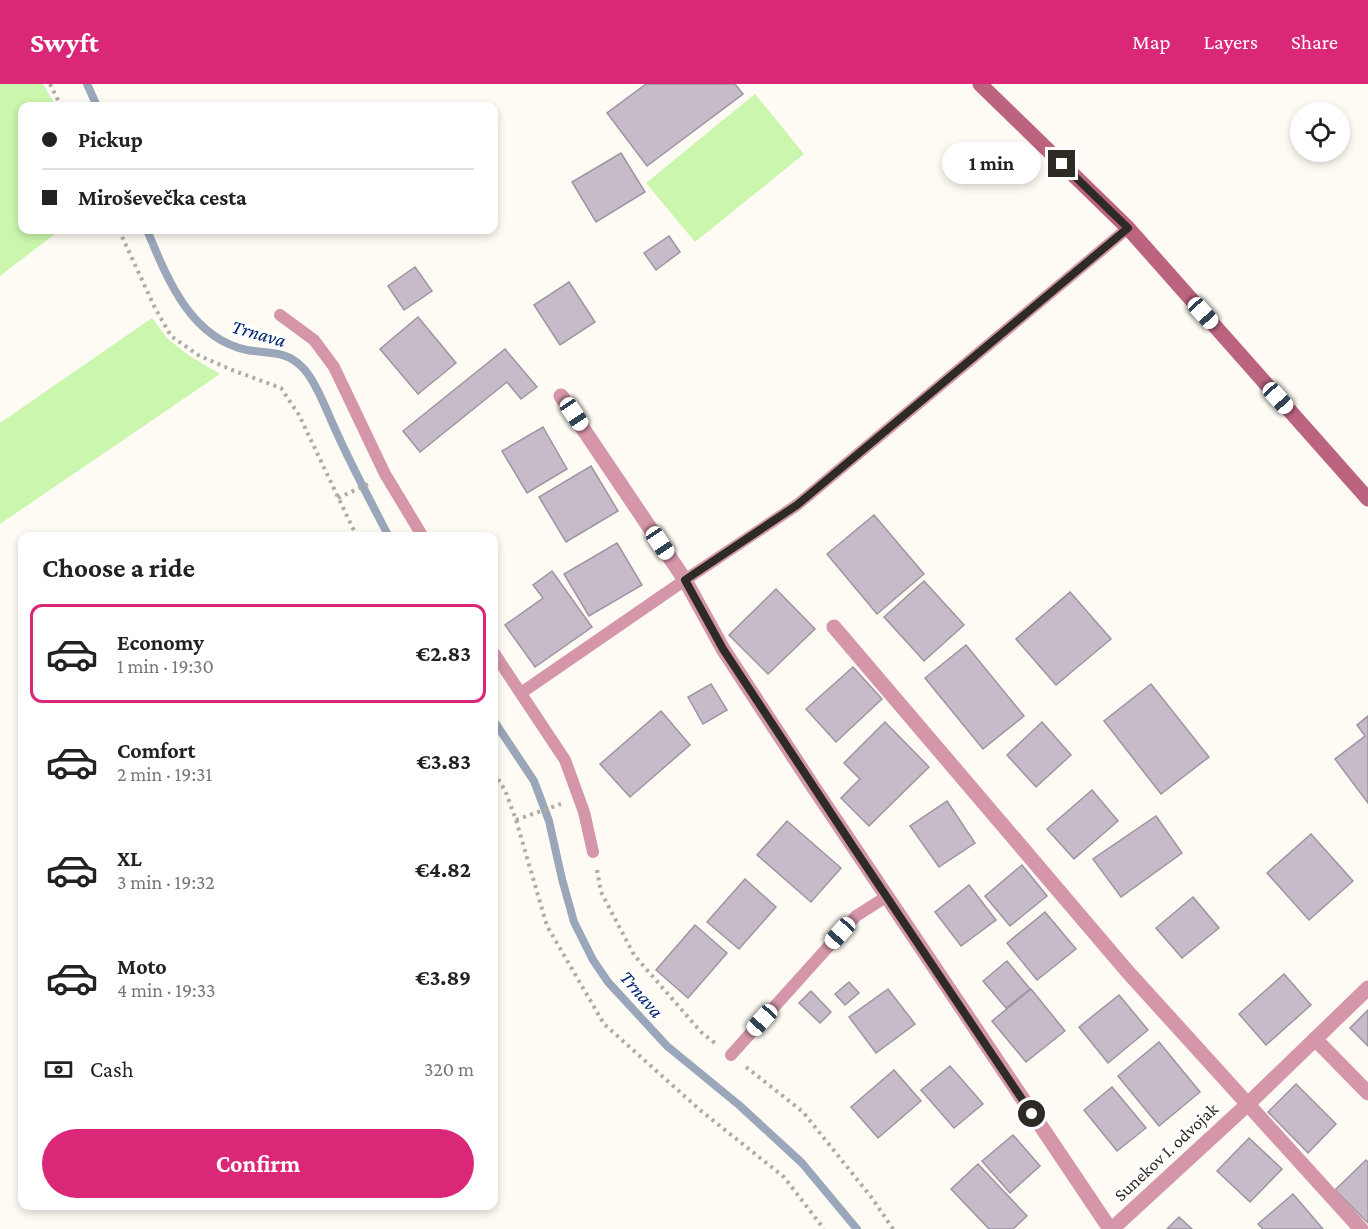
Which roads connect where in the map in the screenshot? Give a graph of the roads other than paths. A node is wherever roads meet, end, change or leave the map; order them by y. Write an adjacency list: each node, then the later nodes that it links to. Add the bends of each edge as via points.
1 (980, 84): 2 (main road)
2 (1128, 228): 5 (main road); 7 (lane, via 797,505)
3 (280, 315): 6 (lane, via 314,340 334,367 385,474)
4 (561, 396): 7 (street)
5 (1368, 500)
6 (420, 532)
7 (685, 580): 10 (lane); 12 (street, via 723,649)
8 (834, 627): 17 (street, via 1127,971)
9 (498, 659): 10 (lane)
10 (521, 693): 11 (lane, via 565,760 584,812)
11 (593, 852)
12 (886, 897): 15 (lane, via 856,916); 18 (street)
13 (1368, 988): 14 (street, Sunekov I. odvojak)
14 (1315, 1039): 16 (street); 17 (street, Sunekov I. odvojak)
15 (731, 1055)
16 (1368, 1093)
17 (1248, 1104): 18 (street, Sunekov I. odvojak); 19 (street, Sunekov I. odvojak)
18 (1111, 1229)
19 (1361, 1229)

